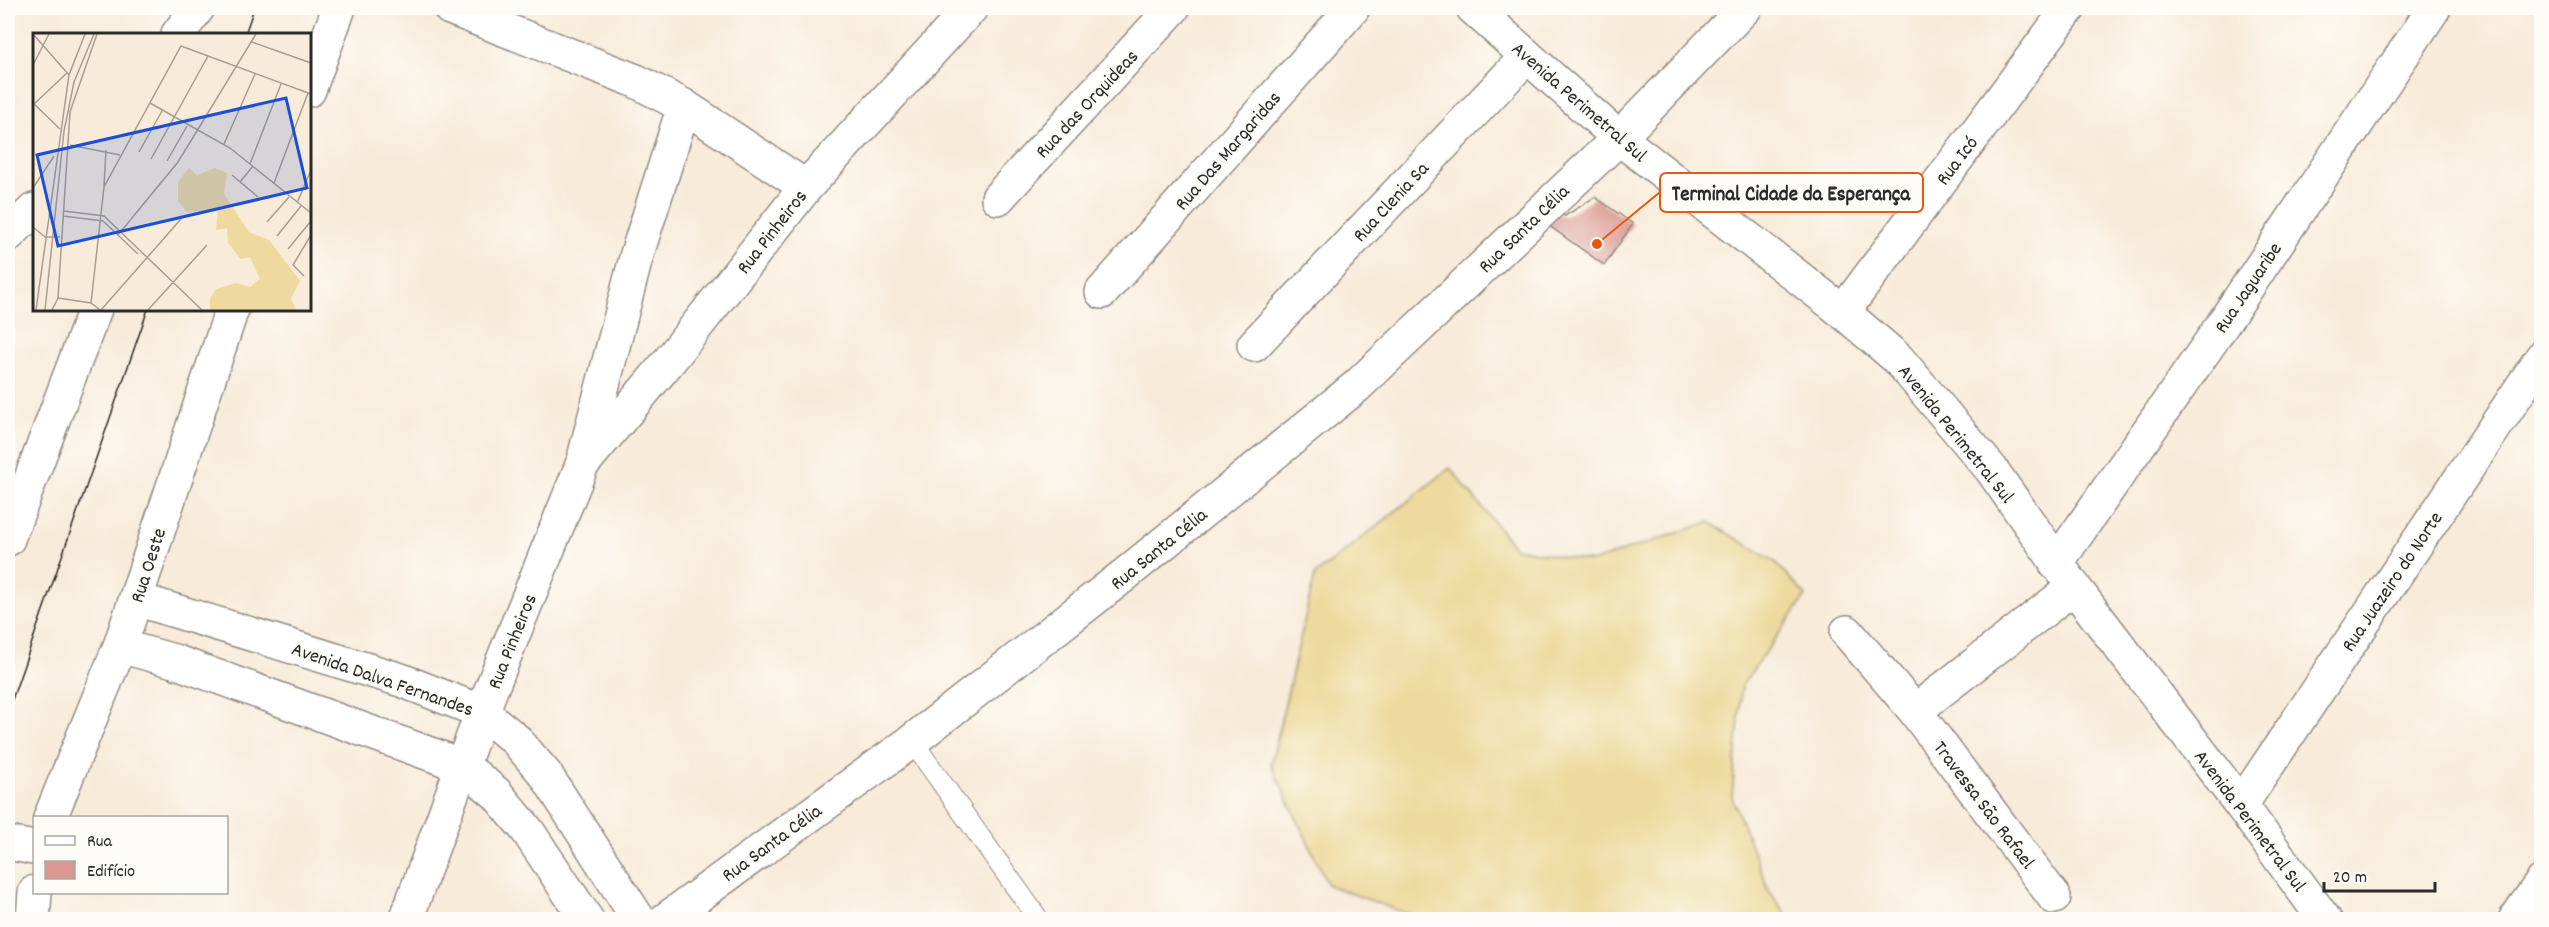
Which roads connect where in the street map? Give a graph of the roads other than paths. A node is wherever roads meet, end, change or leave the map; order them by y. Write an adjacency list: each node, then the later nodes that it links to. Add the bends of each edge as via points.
1 (339, 8): 11 (street)
2 (450, 8): 12 (street, via 636,81)
3 (971, 8): 14 (street, Rua Pinheiros)
4 (1173, 8): 15 (street, Rua das Orquideas)
5 (1353, 8): 16 (street, Rua Das Margaridas)
6 (1473, 8): 10 (street, Avenida Perimetral Sul)
7 (1745, 8): 13 (street, Rua Santa Célia)
8 (2069, 8): 19 (street, Rua Icó)
9 (2434, 8): 24 (street, Rua Jaguaribe, via 2212,340)
10 (1527, 56): 13 (street, Avenida Perimetral Sul); 20 (street, Rua Clenia Sa)
11 (310, 87)
12 (684, 106): 14 (street); 22 (street, Rua Pinheiros, via 637,254)
13 (1619, 138): 19 (street, Avenida Perimetral Sul); 30 (street, Rua Santa Célia, via 1358,386)
14 (806, 187): 22 (street, Rua Pinheiros)
15 (998, 198)
16 (1102, 292)
17 (95, 310): 23 (street)
18 (232, 310): 25 (street, Rua Oeste)
19 (1843, 312): 24 (street, Avenida Perimetral Sul, via 1898,359 1947,414)
20 (1254, 345)
21 (2541, 357): 32 (street, Rua Juazeiro do Norte)
22 (582, 465): 29 (street, Rua Pinheiros)
23 (8, 539)
24 (2065, 575): 28 (street); 32 (street, Avenida Perimetral Sul)
25 (135, 599): 27 (street, Rua Oeste); 29 (street, Avenida Dalva Fernandes, via 400,680)
26 (1847, 632): 28 (street, Travessa São Rafael)
27 (120, 646): 31 (street, via 174,661); 33 (street, Rua Oeste)
28 (1915, 711): 38 (street, Travessa São Rafael)
29 (482, 712): 31 (street, Rua Pinheiros); 42 (street, Avenida Dalva Fernandes, via 516,740 546,775)
30 (912, 741): 43 (street, Rua Santa Célia); 44 (lane)
31 (463, 766): 40 (street, Rua Pinheiros); 41 (street, via 496,793 527,830)
32 (2241, 805): 45 (street, Avenida Perimetral Sul)
33 (51, 816)
34 (8, 843): 35 (street)
35 (33, 848)
36 (2541, 882): 46 (street)
37 (35, 894): 39 (street)
38 (2054, 897)
39 (33, 920)
40 (406, 920)
41 (587, 920)
42 (639, 920)
43 (665, 920)
44 (1039, 920)
45 (2325, 920)
46 (2515, 920)

